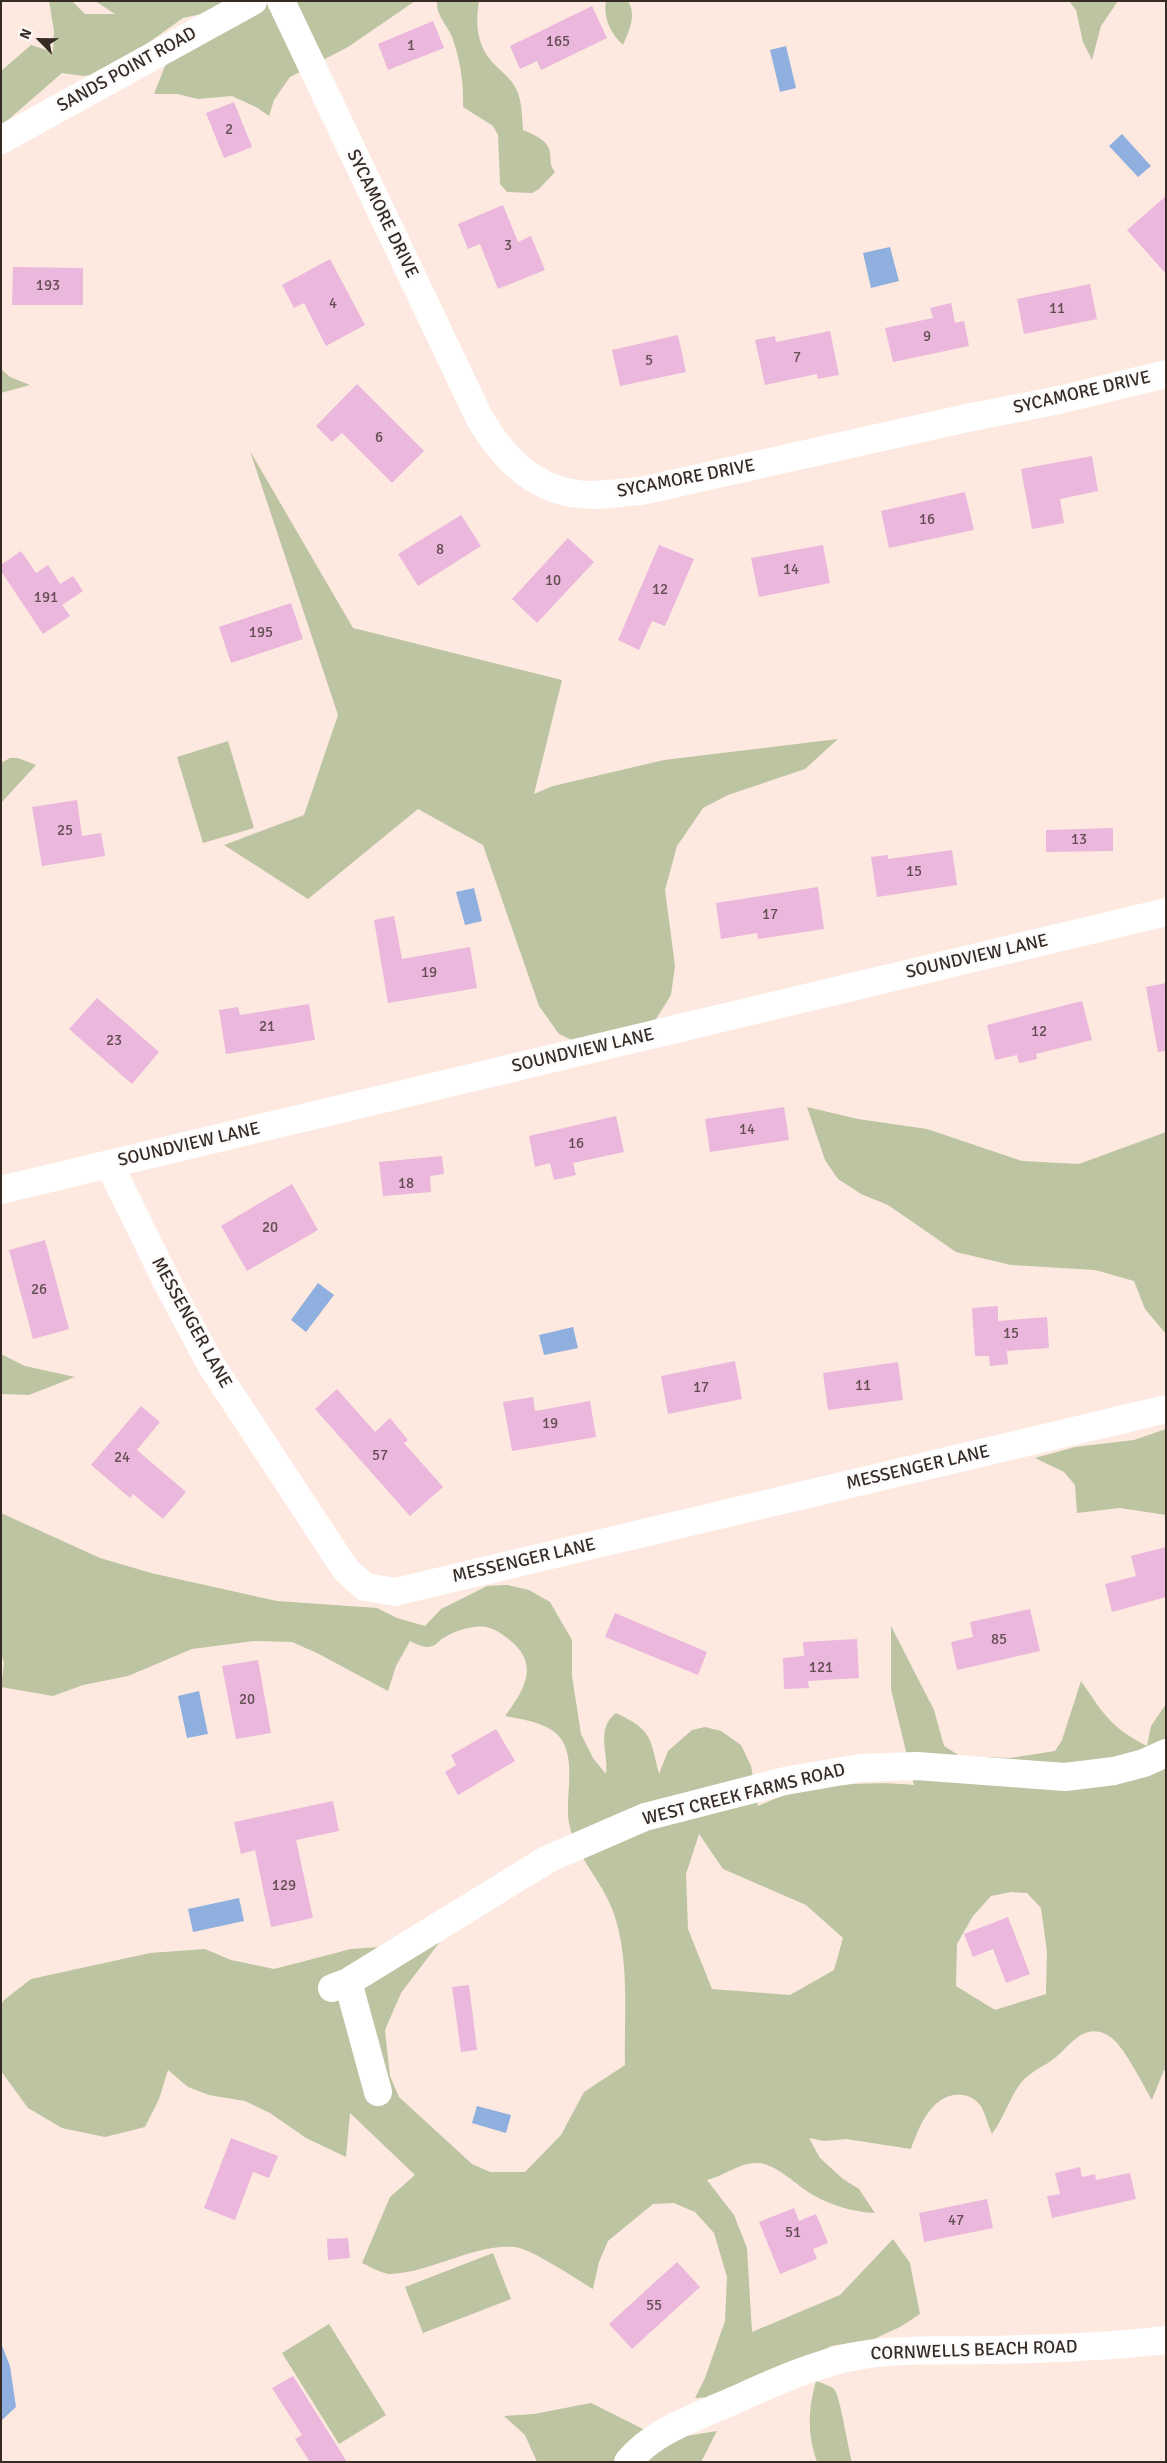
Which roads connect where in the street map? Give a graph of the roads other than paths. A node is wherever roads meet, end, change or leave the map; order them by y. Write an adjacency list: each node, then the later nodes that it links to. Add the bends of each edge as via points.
1 (253, 1): 3 (street, SANDS POINT ROAD)
2 (281, 1): 4 (street, SYCAMORE DRIVE, via 479,417 508,459 532,478 554,488 590,495 641,491)
3 (1, 140)
4 (1166, 374)
5 (1166, 912): 6 (street, SOUNDVIEW LANE)
6 (109, 1164): 7 (street, SOUNDVIEW LANE); 8 (street, MESSENGER LANE, via 212,1365 346,1570 365,1587 394,1592)
7 (1, 1190)
8 (1166, 1409)
9 (1166, 1753): 10 (street, WEST CREEK FARMS ROAD, via 1114,1772 1065,1777 917,1766 860,1768 785,1782 645,1817 548,1859 340,1985)
10 (378, 2092)
11 (1166, 2340): 12 (street, CORNWELLS BEACH ROAD, via 1032,2350 890,2351 855,2356 797,2373 717,2407 654,2437)
12 (628, 2462)

